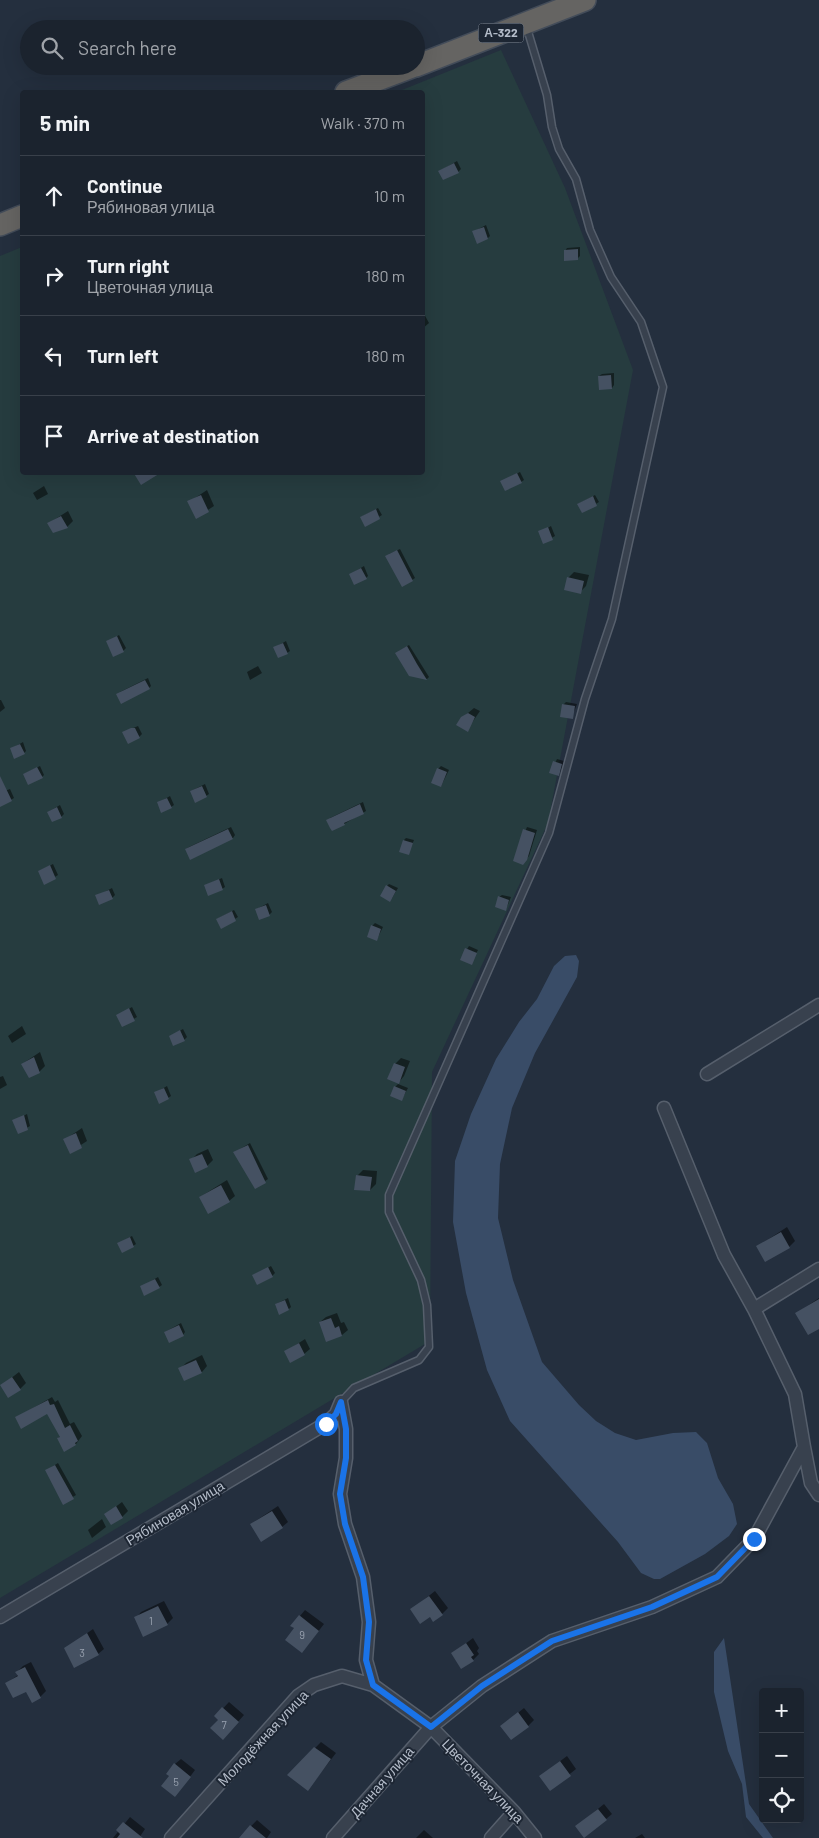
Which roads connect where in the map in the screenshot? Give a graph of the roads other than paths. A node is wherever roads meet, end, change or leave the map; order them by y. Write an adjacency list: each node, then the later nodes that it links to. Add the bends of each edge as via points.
1 (586, 0): 2 (highway, А-322)
2 (526, 24): 3 (highway, А-322); 13 (lane, via 559,149 576,179 590,230 611,277 641,322 663,387 612,619 585,699 549,833 389,1195 389,1212 421,1280 427,1305 429,1347 419,1360 354,1388)
3 (425, 63)
4 (392, 75): 5 (highway, А-322)
5 (351, 90)
6 (20, 217): 7 (highway)
7 (0, 225)
8 (819, 1005): 9 (street)
9 (707, 1074)
10 (664, 1108): 12 (street, via 724,1255)
11 (819, 1269): 12 (street)
12 (754, 1309): 14 (street, via 795,1394)
13 (341, 1402): 16 (street, Рябиновая улица, via 336,1414 326,1424); 17 (street, via 346,1429 346,1458 340,1494 345,1524 363,1577 369,1622 366,1660)
14 (804, 1447): 15 (street, via 811,1483); 18 (street, Дачная улица, via 754,1539 717,1577 652,1607 552,1641 482,1686)
15 (819, 1495)
16 (0, 1617)
17 (373, 1685): 18 (street, Цветочная улица); 20 (street, Молодёжная улица, via 342,1676 314,1685 298,1696)
18 (431, 1727): 19 (street, Цветочная улица); 21 (street, Дачная улица)
19 (514, 1812): 22 (street); 23 (street, Цветочная улица)
20 (171, 1838)
21 (333, 1838)
22 (491, 1838)
23 (535, 1838)

